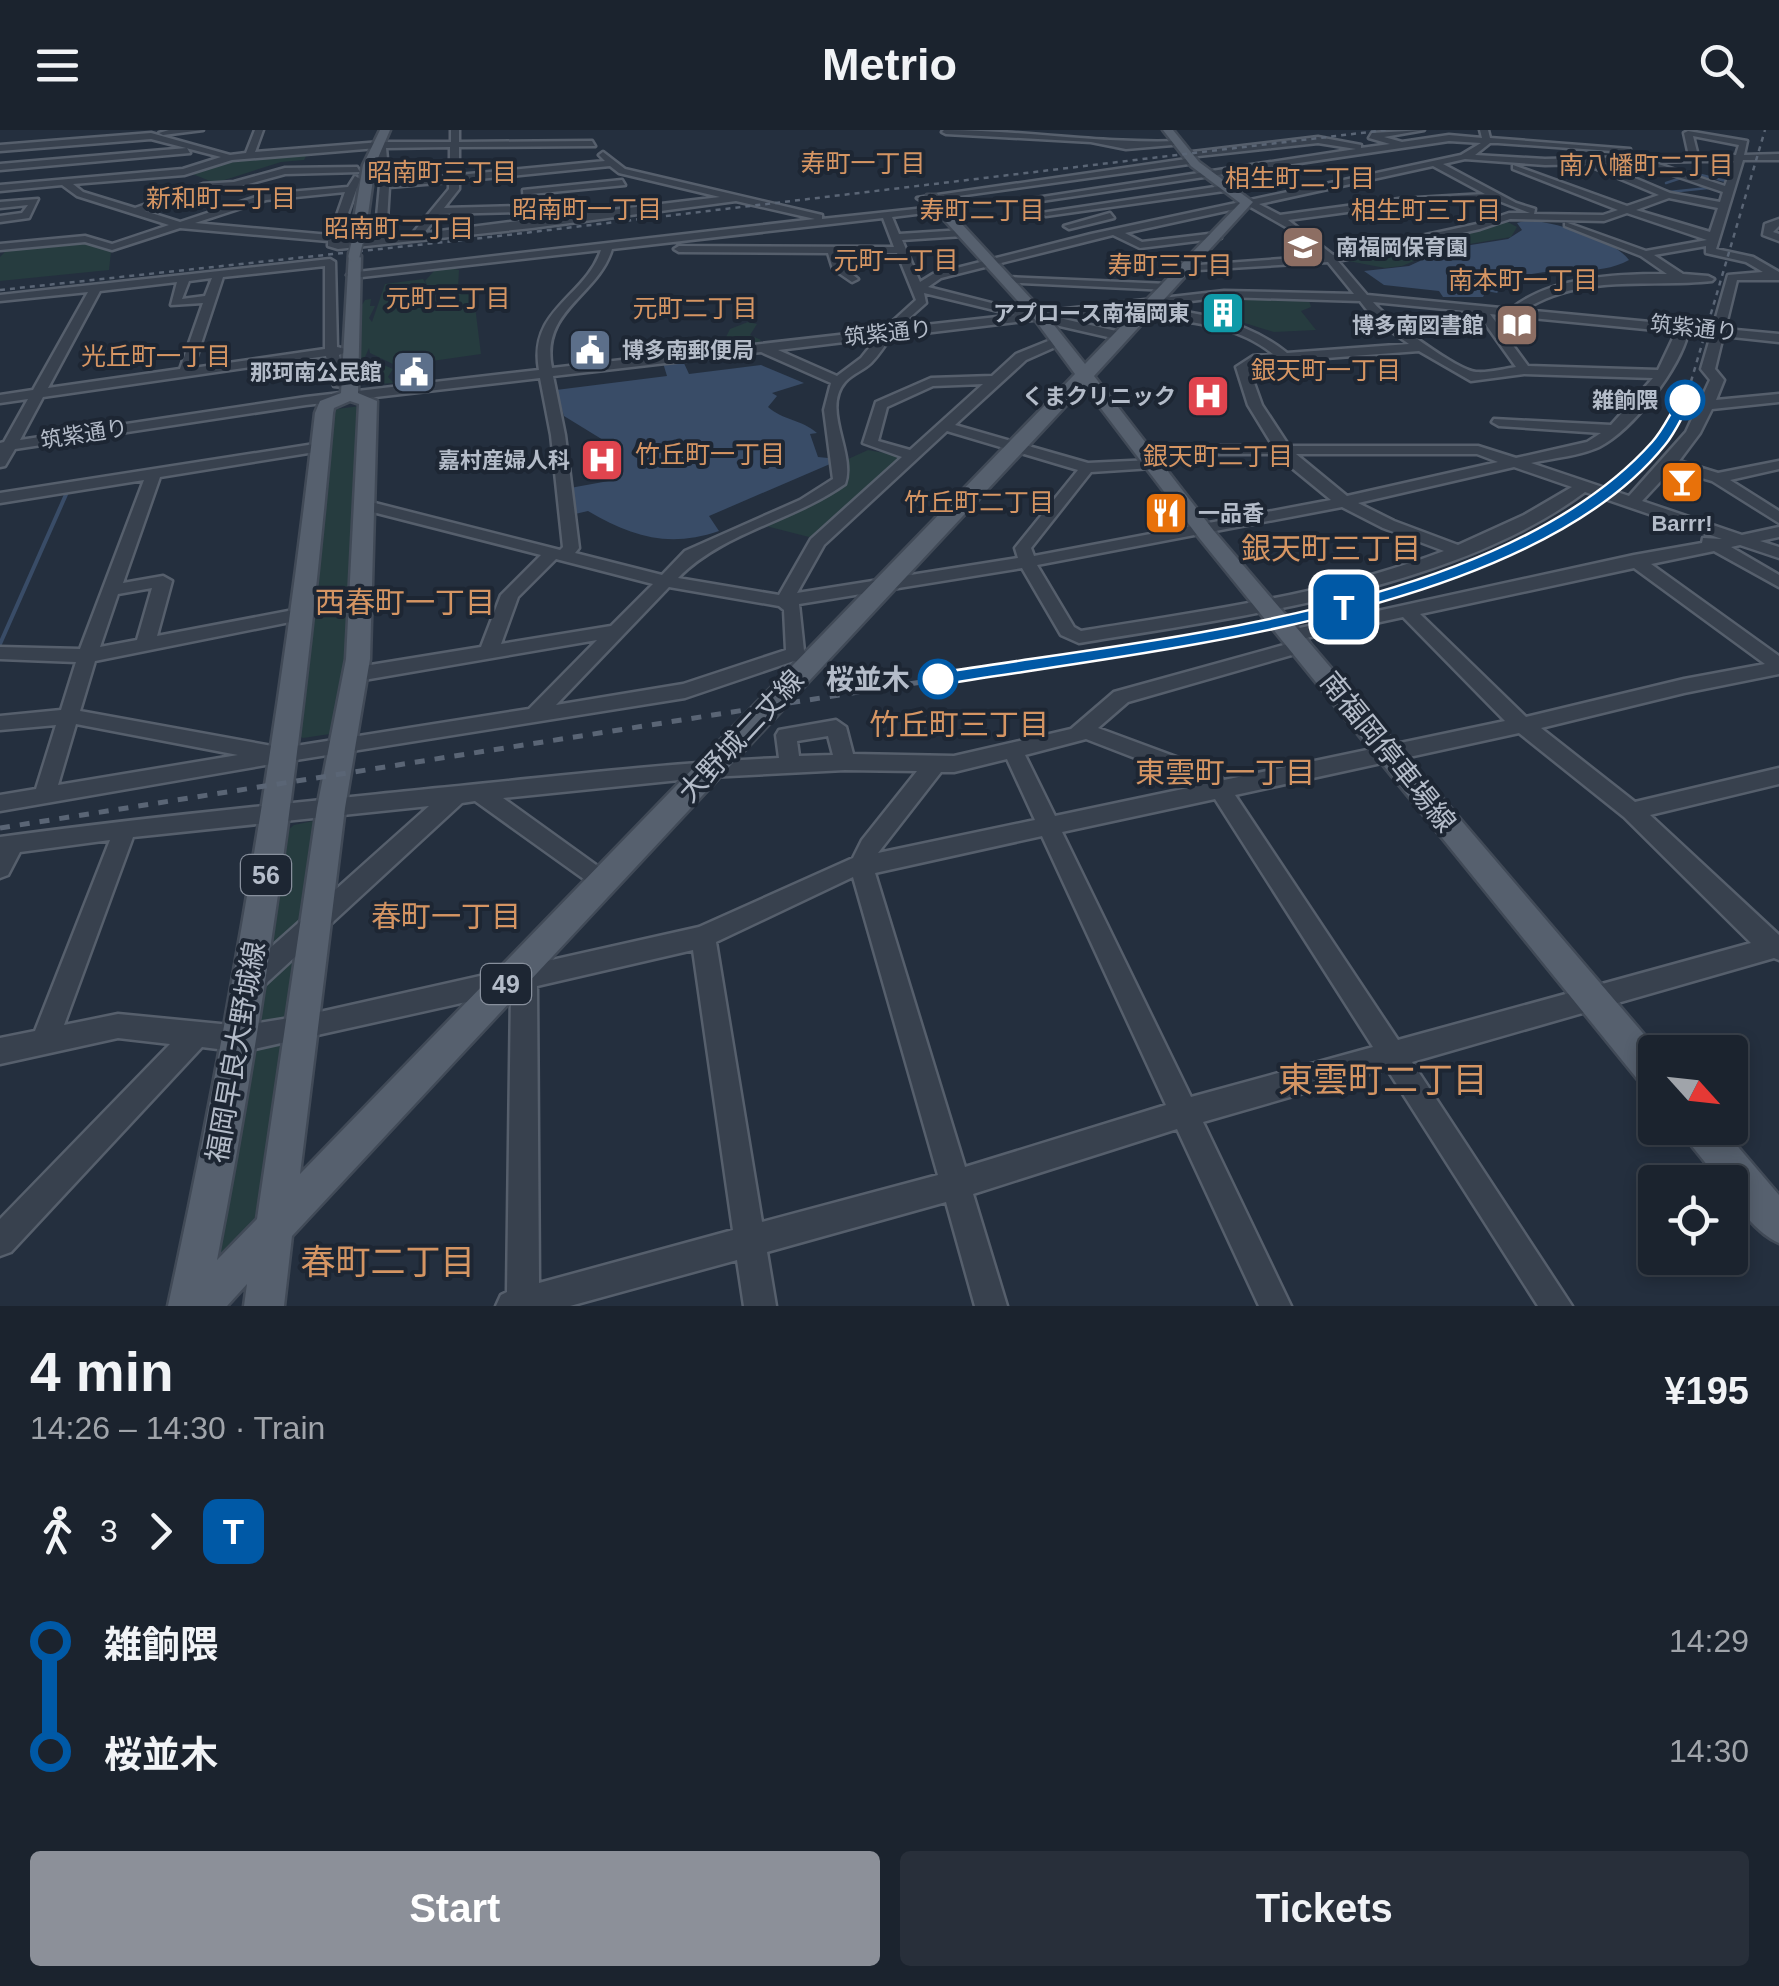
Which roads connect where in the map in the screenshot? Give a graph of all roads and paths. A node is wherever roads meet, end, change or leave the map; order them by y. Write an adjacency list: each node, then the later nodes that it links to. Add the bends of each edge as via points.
1 (59, 130): 23 (street)
2 (162, 130): 18 (street)
3 (199, 130): 18 (street)
4 (259, 130): 35 (street)
5 (368, 130): 41 (main road)
6 (385, 130): 25 (main road)
7 (455, 130): 21 (street)
8 (579, 130): 26 (street)
9 (1168, 130): 24 (main road)
10 (1420, 130): 28 (street, via 1372,136)
11 (1604, 130): 14 (street)
12 (1670, 130): 15 (street)
13 (946, 132): 24 (street)
14 (1623, 132): 31 (street)
15 (1688, 133): 40 (street, via 1744,144); 43 (street)
16 (111, 134): 18 (street); 23 (street)
17 (1486, 135): 28 (street); 31 (street); 36 (street)
18 (151, 136): 32 (street)
19 (10, 139): 29 (street)
20 (518, 142): 21 (street); 22 (street); 54 (street)
21 (455, 143): 25 (street); 58 (street)
22 (556, 143): 26 (street); 51 (street)
23 (47, 144): 27 (street); 49 (street)
24 (1180, 144): 39 (main road)
25 (381, 145): 41 (main road); 41 (street); 62 (street)
26 (593, 145): 47 (street)
27 (20, 146): 29 (street); 50 (street)
28 (1409, 146): 30 (street); 36 (street)
29 (0, 148)
30 (1393, 149): 33 (street, via 1318,140); 52 (street)
31 (1626, 149): 45 (street)
32 (203, 150): 34 (street); 38 (street)
33 (1219, 152): 39 (street); 52 (street)
34 (128, 156): 49 (street); 59 (street)
35 (249, 156): 38 (street); 41 (street, via 304,146)
36 (1464, 157): 42 (street); 48 (street)
37 (1779, 157): 40 (street)
38 (231, 158): 53 (street)
39 (1192, 158): 55 (street); 56 (main road)
40 (1742, 159): 43 (street); 71 (street)
41 (364, 160): 63 (street); 67 (street); 123 (main road)
42 (1498, 160): 44 (street); 65 (street)
43 (1696, 161): 46 (street)
44 (1589, 162): 45 (street); 60 (street)
45 (1631, 162): 46 (street)
46 (1646, 162): 71 (street)
47 (612, 163): 51 (street); 57 (street)
48 (1436, 164): 74 (street); 78 (street)
49 (27, 165): 50 (street); 66 (street)
50 (0, 166)
51 (563, 168): 54 (street)
52 (1262, 168): 56 (street)
53 (184, 172): 59 (street); 63 (street)
54 (523, 172): 58 (street); 72 (street)
55 (1101, 174): 64 (street); 69 (street)
56 (1212, 176): 69 (street); 70 (main road)
57 (622, 177): 68 (street); 75 (street); 87 (street)
58 (456, 178): 62 (street); 85 (street)
59 (110, 179): 61 (street)
60 (1632, 180): 65 (street); 73 (street)
61 (65, 183): 66 (street); 86 (street)
62 (384, 185): 110 (street)
63 (206, 186): 86 (street)
64 (1010, 186): 76 (street); 79 (street)
65 (1565, 186): 84 (street)
66 (2, 188)
67 (352, 188): 100 (street, via 265,197); 106 (street)
68 (576, 188): 72 (street); 93 (street)
69 (1123, 188): 76 (street); 77 (street)
70 (1228, 188): 77 (street); 78 (main road)
71 (1730, 191): 82 (street)
72 (526, 192): 83 (street)
73 (1668, 195): 82 (street); 84 (street)
74 (1498, 196): 90 (street); 95 (street)
75 (735, 198): 87 (street); 96 (street)
76 (1028, 200): 89 (street)
77 (1143, 200): 81 (street); 89 (street)
78 (1247, 202): 94 (street); 95 (street); 104 (main road, 大野城二丈線 / 49)
79 (936, 203): 88 (street); 103 (main road, 南福岡停車場線)
80 (0, 205): 91 (street, via 35,201)
81 (1155, 206): 94 (street); 101 (street)
82 (1724, 206): 109 (street)
83 (530, 209): 85 (street); 99 (street)
84 (1627, 210): 90 (street, via 1595,219); 109 (street)
85 (436, 211): 107 (street)
86 (136, 212): 100 (street)
87 (618, 214): 93 (street)
88 (892, 214): 96 (street); 111 (street)
89 (1046, 214): 101 (street)
90 (1543, 214): 117 (street); 118 (street)
91 (24, 216): 92 (street); 113 (street)
92 (0, 218)
93 (583, 218): 99 (street)
94 (1180, 218): 102 (street)
95 (1281, 218): 118 (street)
96 (834, 221): 98 (street)
97 (1779, 222): 108 (street, via 1767,233)
98 (816, 223): 112 (street); 115 (street)
99 (532, 224): 107 (street)
100 (180, 225): 106 (street); 114 (street)
101 (1069, 226): 105 (street)
102 (1115, 232): 104 (street, via 1140,244); 105 (street)
103 (963, 234): 111 (street); 121 (main road, 南福岡停車場線)
104 (1217, 236): 120 (main road, 大野城二丈線 / 49)
105 (1091, 237): 121 (street)
106 (334, 238): 110 (street, via 338,246)
107 (414, 238): 110 (street)
108 (1779, 238)
109 (1712, 240): 117 (street); 125 (street, via 1710,251 1750,260)
110 (380, 241)
111 (899, 243): 116 (street); 130 (street)
112 (608, 247): 115 (street); 123 (street); 150 (street, via 550,322)
113 (0, 248): 114 (street, via 85,239)
114 (112, 248): 119 (street)
115 (813, 249): 116 (street)
116 (833, 250): 127 (street, via 837,267)
117 (1645, 254): 124 (street)
118 (1331, 258): 120 (street); 134 (street)
119 (111, 262)
120 (1184, 269): 133 (main road, 大野城二丈線 / 49)
121 (997, 272): 130 (street, via 937,276); 133 (street); 138 (main road, 南福岡停車場線)
122 (219, 273): 126 (street); 135 (street); 147 (street, via 330,262)
123 (352, 275): 147 (main road)
124 (1679, 276): 128 (street); 137 (street, via 1600,282)
125 (1778, 276): 140 (street, via 1732,277)
126 (186, 277): 129 (street); 135 (street, via 175,303)
127 (852, 279)
128 (1708, 279)
129 (96, 287): 132 (street); 157 (street)
130 (919, 288): 138 (street); 141 (street, via 922,301)
131 (1197, 296): 133 (street, 筑紫通り); 133 (street); 134 (street, 筑紫通り)
132 (0, 298)
133 (1158, 298): 138 (street, 筑紫通り); 142 (main road, 大野城二丈線 / 49); 148 (street, via 1260,339)
134 (1364, 298): 136 (street, 筑紫通り); 145 (street, via 1394,330)
135 (210, 299): 151 (street)
136 (1480, 308): 137 (street, 筑紫通り); 149 (street)
137 (1516, 311): 139 (street, 筑紫通り)
138 (1040, 318): 141 (street, 筑紫通り); 142 (street); 144 (main road, 南福岡停車場線)
139 (1683, 327): 140 (street, 筑紫通り); 152 (street)
140 (1717, 331): 143 (street, 筑紫通り); 160 (street, via 1708,369 1717,380)
141 (886, 332): 146 (street, 筑紫通り); 155 (street, via 866,361)
142 (1121, 336): 153 (main road, 大野城二丈線 / 49)
143 (1778, 339)
144 (1058, 341): 153 (main road, 南福岡停車場線); 154 (street, via 1020,358)
145 (1421, 346): 148 (street); 149 (street, via 1472,377)
146 (761, 347): 150 (street, 筑紫通り); 155 (street)
147 (341, 350): 151 (street); 156 (main road)
148 (1284, 357): 167 (street, via 1242,367)
149 (1524, 370): 152 (street)
150 (545, 372): 156 (street, 筑紫通り); 188 (street, via 571,548)
151 (185, 373): 157 (street)
152 (1663, 374): 163 (street)
153 (1082, 376): 165 (main road, 大野城二丈線 / 49); 169 (main road, 南福岡停車場線)
154 (994, 380): 162 (street); 168 (street, via 931,382 882,405 870,444)
155 (838, 381): 192 (street, via 830,434 842,466 840,481 823,495 716,540)
156 (349, 391): 164 (street, 筑紫通り); 166 (main road, 福岡早良大野城線 / 56, via 326,404); 181 (main road, 福岡早良大野城線 / 56, via 368,401)
157 (38, 394): 159 (street); 164 (street)
158 (1779, 398): 160 (street)
159 (0, 399)
160 (1707, 405): 172 (street)
161 (1499, 422): 163 (street)
162 (944, 426): 165 (street); 168 (street)
163 (1612, 430): 171 (street, via 1592,445)
164 (5, 446): 170 (street)
165 (1015, 446): 174 (street); 194 (main road, 大野城二丈線 / 49)
166 (320, 447): 175 (street); 199 (main road, 福岡早良大野城線 / 56)
167 (1278, 449): 169 (street); 171 (street, via 1478,450); 179 (street)
168 (913, 455): 196 (street, via 818,542)
169 (1146, 457): 174 (street); 183 (main road, 南福岡停車場線)
170 (0, 463)
171 (1517, 464): 177 (street); 179 (street)
172 (1672, 464): 176 (street); 180 (street)
173 (1779, 465): 176 (street)
174 (1087, 468): 191 (street, via 1023,548)
175 (154, 474): 178 (street); 195 (street)
176 (1717, 478): 182 (street)
177 (1583, 486): 180 (street); 187 (street)
178 (0, 498)
179 (1343, 502): 183 (street); 187 (street, via 1376,522)
180 (1631, 503): 185 (street); 186 (street)
181 (367, 506): 188 (street); 208 (main road, 福岡早良大野城線 / 56)
182 (1779, 518)
183 (1202, 528): 191 (street); 197 (main road, 南福岡停車場線)
184 (1779, 532): 185 (street)
185 (1737, 540): 186 (street); 189 (street)
186 (1712, 544): 190 (street); 193 (street)
187 (1462, 551): 197 (street, via 1362,585)
188 (559, 553): 192 (street); 204 (street, via 510,595)
189 (1779, 553)
190 (1634, 560): 198 (street); 207 (street)
191 (1027, 562): 194 (street); 197 (street, via 1068,631 1079,637)
192 (664, 580): 196 (street); 200 (street)
193 (1779, 582)
194 (880, 588): 196 (street); 206 (main road, 大野城二丈線 / 49)
195 (112, 590): 202 (street, via 162,581); 205 (street)
196 (784, 602): 206 (street, via 794,608)
197 (1266, 606): 201 (main road, 南福岡停車場線)
198 (1406, 610): 201 (street); 212 (street)
199 (304, 614): 202 (street); 217 (main road, 福岡早良大野城線 / 56)
200 (615, 631): 204 (street); 209 (street)
201 (1297, 641): 213 (street, via 1121,696); 216 (main road, 南福岡停車場線)
202 (145, 645): 205 (street)
203 (0, 653): 205 (street)
204 (488, 654): 208 (street)
205 (87, 656): 210 (street)
206 (804, 658): 209 (street, via 685,691); 221 (main road, 大野城二丈線 / 49)
207 (1779, 667): 212 (street)
208 (358, 674): 214 (main road, 福岡早良大野城線 / 56)
209 (537, 712): 214 (street)
210 (69, 716): 211 (street); 217 (street); 225 (street)
211 (0, 723)
212 (1522, 725): 216 (street); 228 (street)
213 (1083, 730): 215 (street); 223 (street)
214 (349, 742): 217 (street); 227 (main road, 福岡早良大野城線 / 56)
215 (1013, 751): 219 (street); 230 (street)
216 (1387, 752): 223 (street); 241 (main road, 南福岡停車場線)
217 (282, 756): 225 (street); 229 (main road, 福岡早良大野城線 / 56)
218 (844, 762): 219 (street); 220 (street); 220 (street, via 836,727 786,736)
219 (934, 764): 233 (street)
220 (790, 765): 221 (street)
221 (710, 770): 224 (street); 235 (main road, 大野城二丈線 / 49)
222 (1779, 776): 228 (street)
223 (1220, 788): 230 (street); 248 (street)
224 (467, 794): 227 (street); 235 (street); 236 (street)
225 (44, 796): 226 (street)
226 (0, 803)
227 (331, 808): 229 (street); 236 (main road, 福岡早良大野城線 / 56)
228 (1632, 811): 238 (street)
229 (276, 815): 231 (street); 240 (main road, 福岡早良大野城線 / 56)
230 (1049, 826): 233 (street); 249 (street)
231 (125, 829): 232 (street); 245 (street)
232 (7, 845): 234 (street)
233 (861, 866): 237 (street); 251 (street)
234 (0, 868)
235 (602, 882): 239 (main road, 大野城二丈線 / 49)
236 (316, 921): 240 (street); 242 (main road, 福岡早良大野城線 / 56)
237 (702, 937): 239 (street); 255 (street)
238 (1778, 947): 241 (street)
239 (518, 977): 242 (street); 253 (main road, 大野城二丈線 / 49); 256 (street)
240 (249, 984): 244 (main road, 福岡早良大野城線 / 56)
241 (1592, 998): 247 (main road, 南福岡停車場線); 248 (street)
242 (302, 1028): 244 (street); 253 (main road, 福岡早良大野城線 / 56)
243 (198, 1033): 244 (street); 245 (street, via 118,1026); 254 (street)
244 (241, 1039): 257 (main road, 福岡早良大野城線 / 56)
245 (44, 1042): 246 (street)
246 (0, 1051)
247 (1638, 1053)
248 (1394, 1057): 249 (street); 263 (street)
249 (1184, 1112): 251 (street); 262 (street)
250 (1713, 1145): 252 (main road)
251 (955, 1185): 255 (street); 261 (street)
252 (1779, 1224)
253 (276, 1226): 258 (main road, 大野城二丈線 / 49); 259 (main road, 福岡早良大野城線 / 56)
254 (2, 1234)
255 (750, 1240): 256 (street); 260 (street)
256 (519, 1305)
257 (188, 1306)
258 (200, 1306)
259 (264, 1306)
260 (760, 1306)
261 (991, 1306)
262 (1275, 1306)
263 (1556, 1306)

